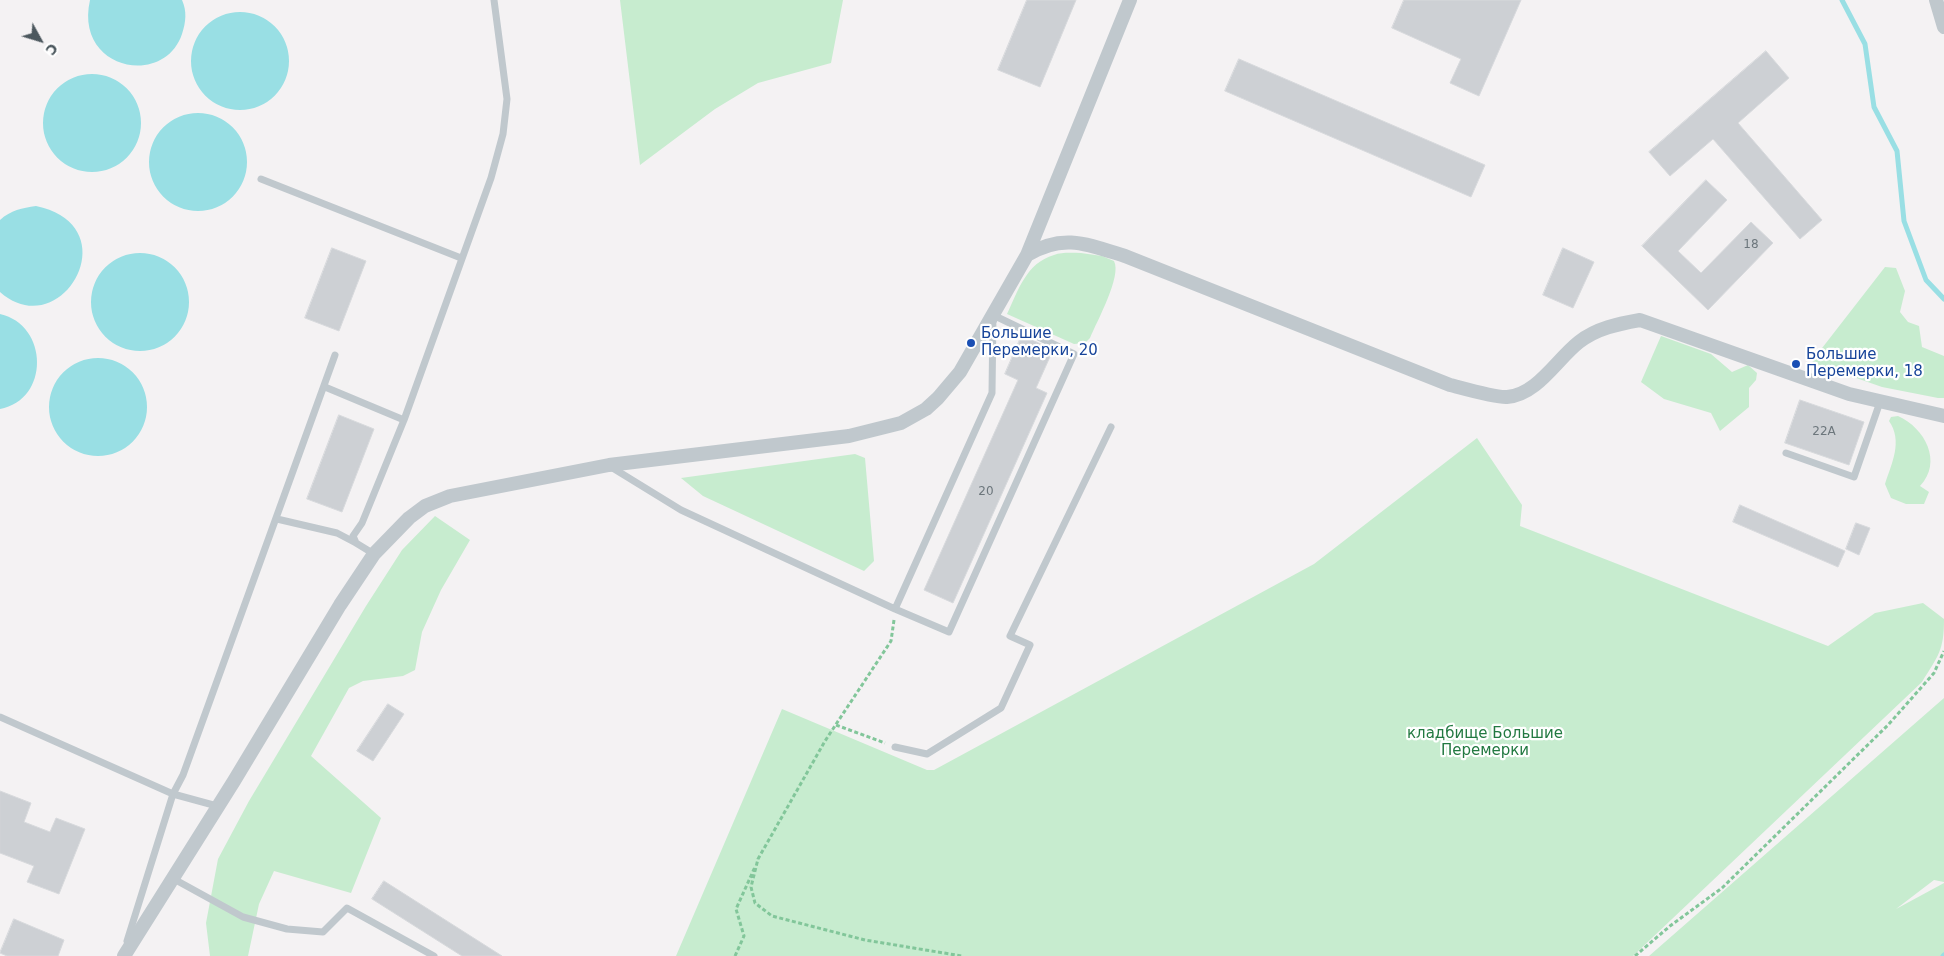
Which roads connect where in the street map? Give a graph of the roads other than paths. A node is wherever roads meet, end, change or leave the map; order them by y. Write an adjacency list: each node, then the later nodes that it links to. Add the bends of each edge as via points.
1 (494, 0): 7 (lane, via 507,99 503,134 491,178)
2 (1130, 0): 6 (street)
3 (1936, 0): 4 (street)
4 (1944, 27)
5 (261, 179): 7 (lane)
6 (1027, 255): 8 (street); 11 (street, via 1052,244 1081,242 1125,256 1450,385 1506,397 1524,391 1542,379 1580,342 1611,325 1640,320)
7 (461, 258): 13 (lane)
8 (992, 315): 16 (street, via 950,385 926,408 901,423 850,436); 20 (lane, via 992,392); 20 (lane, via 1074,354 950,632)
9 (335, 355): 10 (lane)
10 (325, 386): 13 (lane); 17 (lane)
11 (1880, 402): 12 (street); 15 (lane, via 1854,476)
12 (1944, 416)
13 (404, 420): 18 (lane, via 362,523 353,536)
14 (1111, 427): 22 (lane, via 1010,636 1030,645 1001,708 927,754)
15 (1786, 453)
16 (609, 465): 19 (street, via 450,496 425,506 409,518); 20 (lane, via 680,510)
17 (277, 519): 18 (lane, via 337,533); 23 (lane, via 184,776)
18 (356, 543): 19 (lane)
19 (374, 554): 24 (street)
20 (896, 609)
21 (0, 717): 23 (lane)
22 (895, 747)
23 (173, 794): 24 (lane); 26 (lane)
24 (218, 806): 25 (street)
25 (171, 878): 26 (street); 27 (lane, via 243,917 287,929 323,932 347,908)
26 (123, 956)
27 (434, 956)

